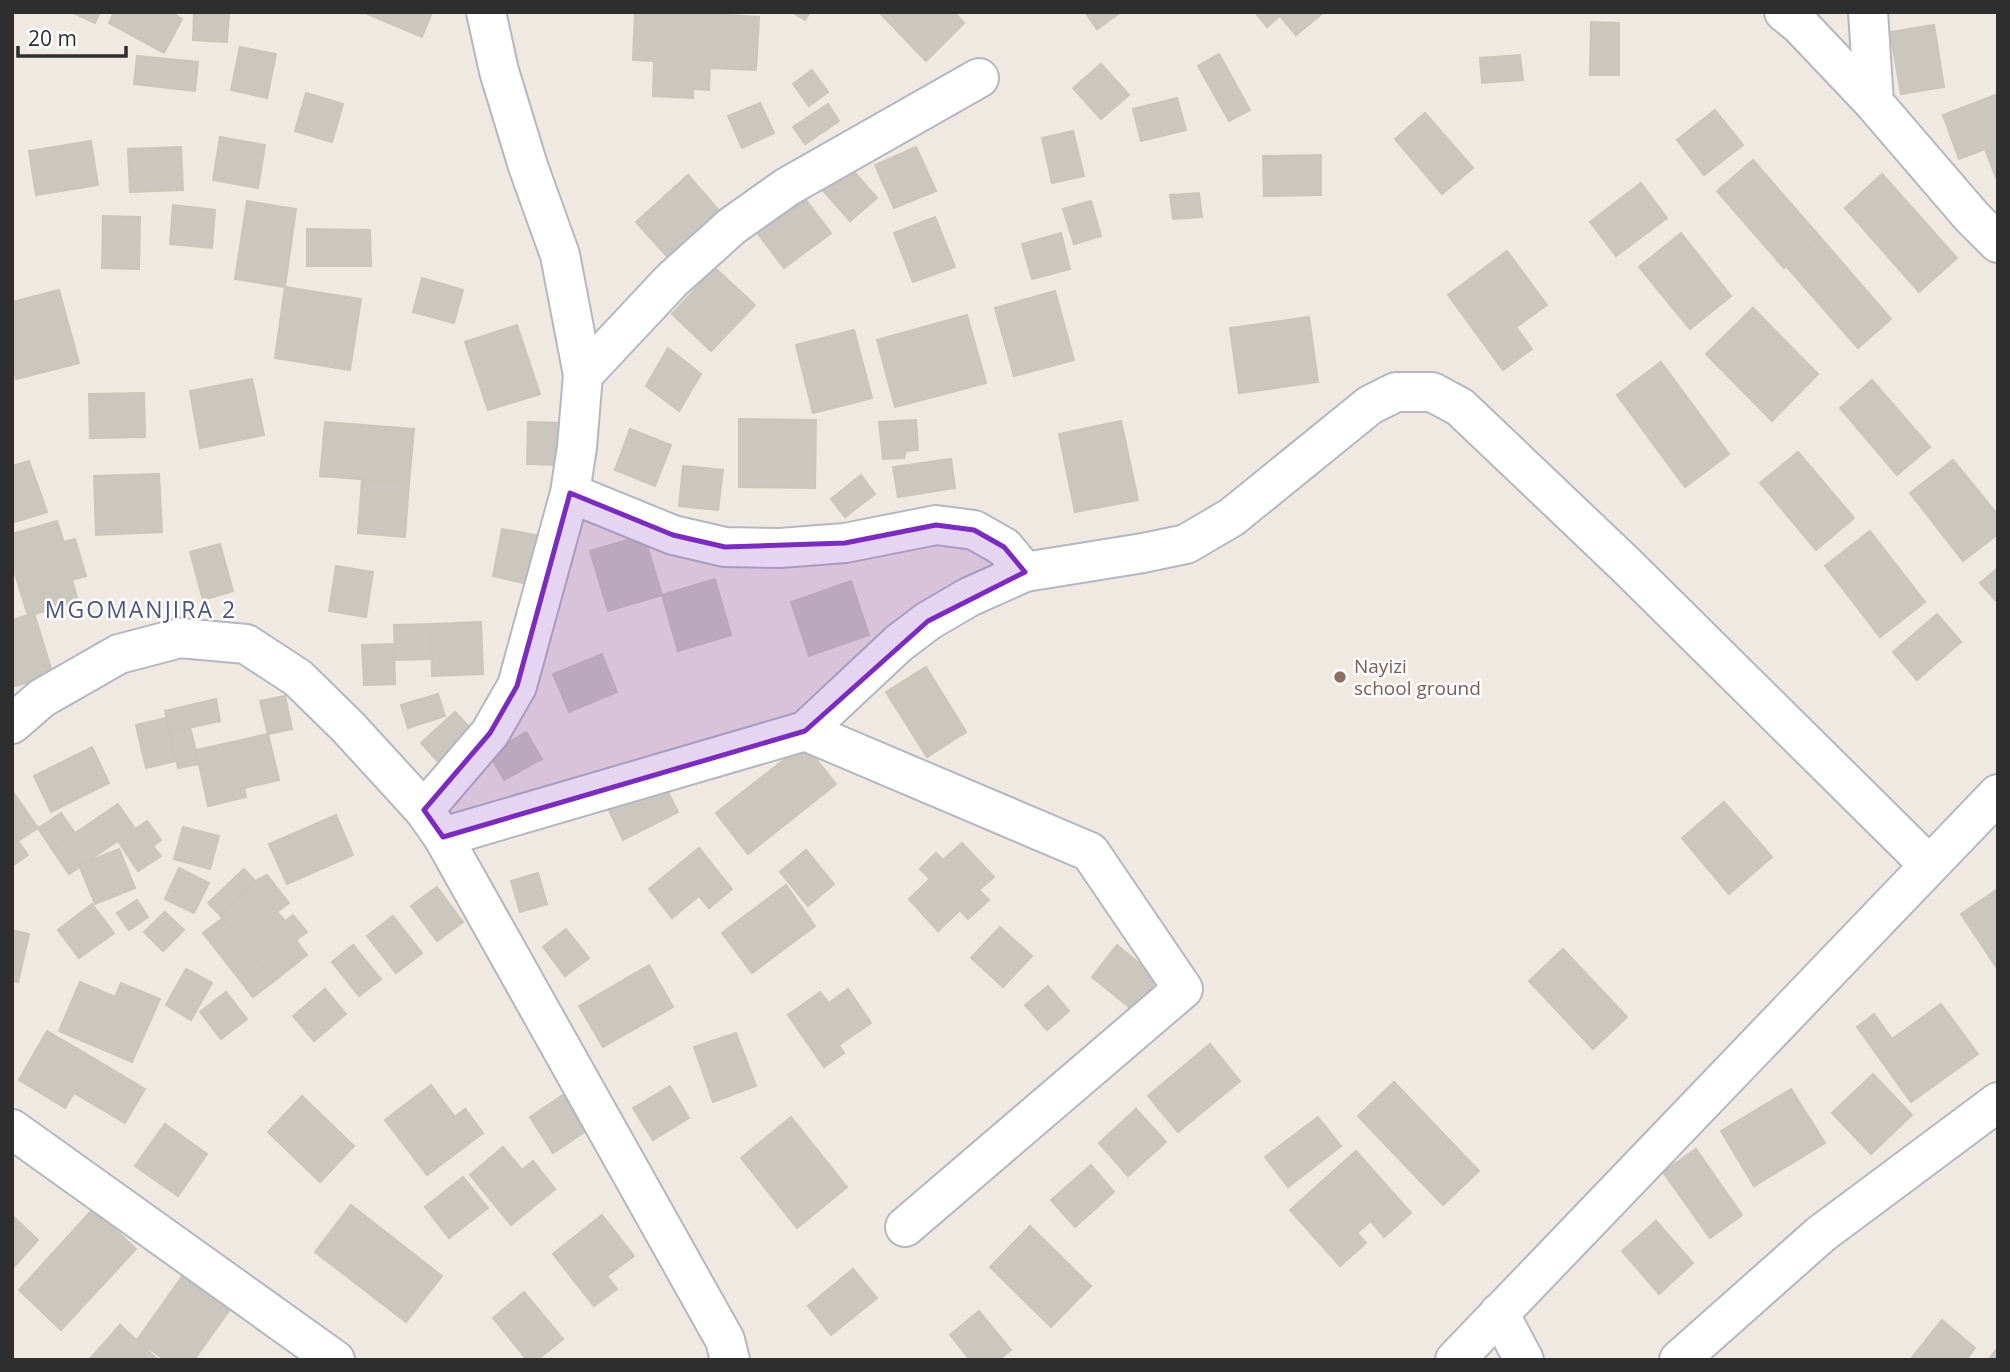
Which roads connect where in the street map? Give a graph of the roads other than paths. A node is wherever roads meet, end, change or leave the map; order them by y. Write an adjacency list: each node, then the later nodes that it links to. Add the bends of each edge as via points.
1 (486, 12): 7 (street, via 499,71 560,255)
2 (1784, 12): 5 (street)
3 (1868, 12): 5 (street)
4 (979, 78): 7 (street, via 788,187 732,226 672,280)
5 (1874, 103): 6 (street)
6 (1998, 243)
7 (583, 375): 8 (street)
8 (570, 493): 9 (street, via 673,535 725,547 845,543 936,525 974,530 1004,547); 13 (street, via 517,686)
9 (1025, 572): 11 (street, via 928,621); 14 (street, via 1186,544 1232,517 1370,405 1396,392 1432,392 1460,407 1517,459)
10 (12, 724): 13 (street, via 42,698 119,654 180,638 246,644 298,678)
11 (805, 731): 13 (street); 17 (street, via 1090,852 1183,989)
12 (1998, 794): 14 (street)
13 (434, 824): 20 (street, via 724,1340)
14 (1928, 864): 18 (street)
15 (1998, 1102): 23 (street, via 1821,1234)
16 (12, 1129): 19 (street)
17 (905, 1227)
18 (1499, 1313): 21 (street); 22 (street)
19 (329, 1357)
20 (730, 1360)
21 (1455, 1360)
22 (1524, 1360)
23 (1679, 1360)

